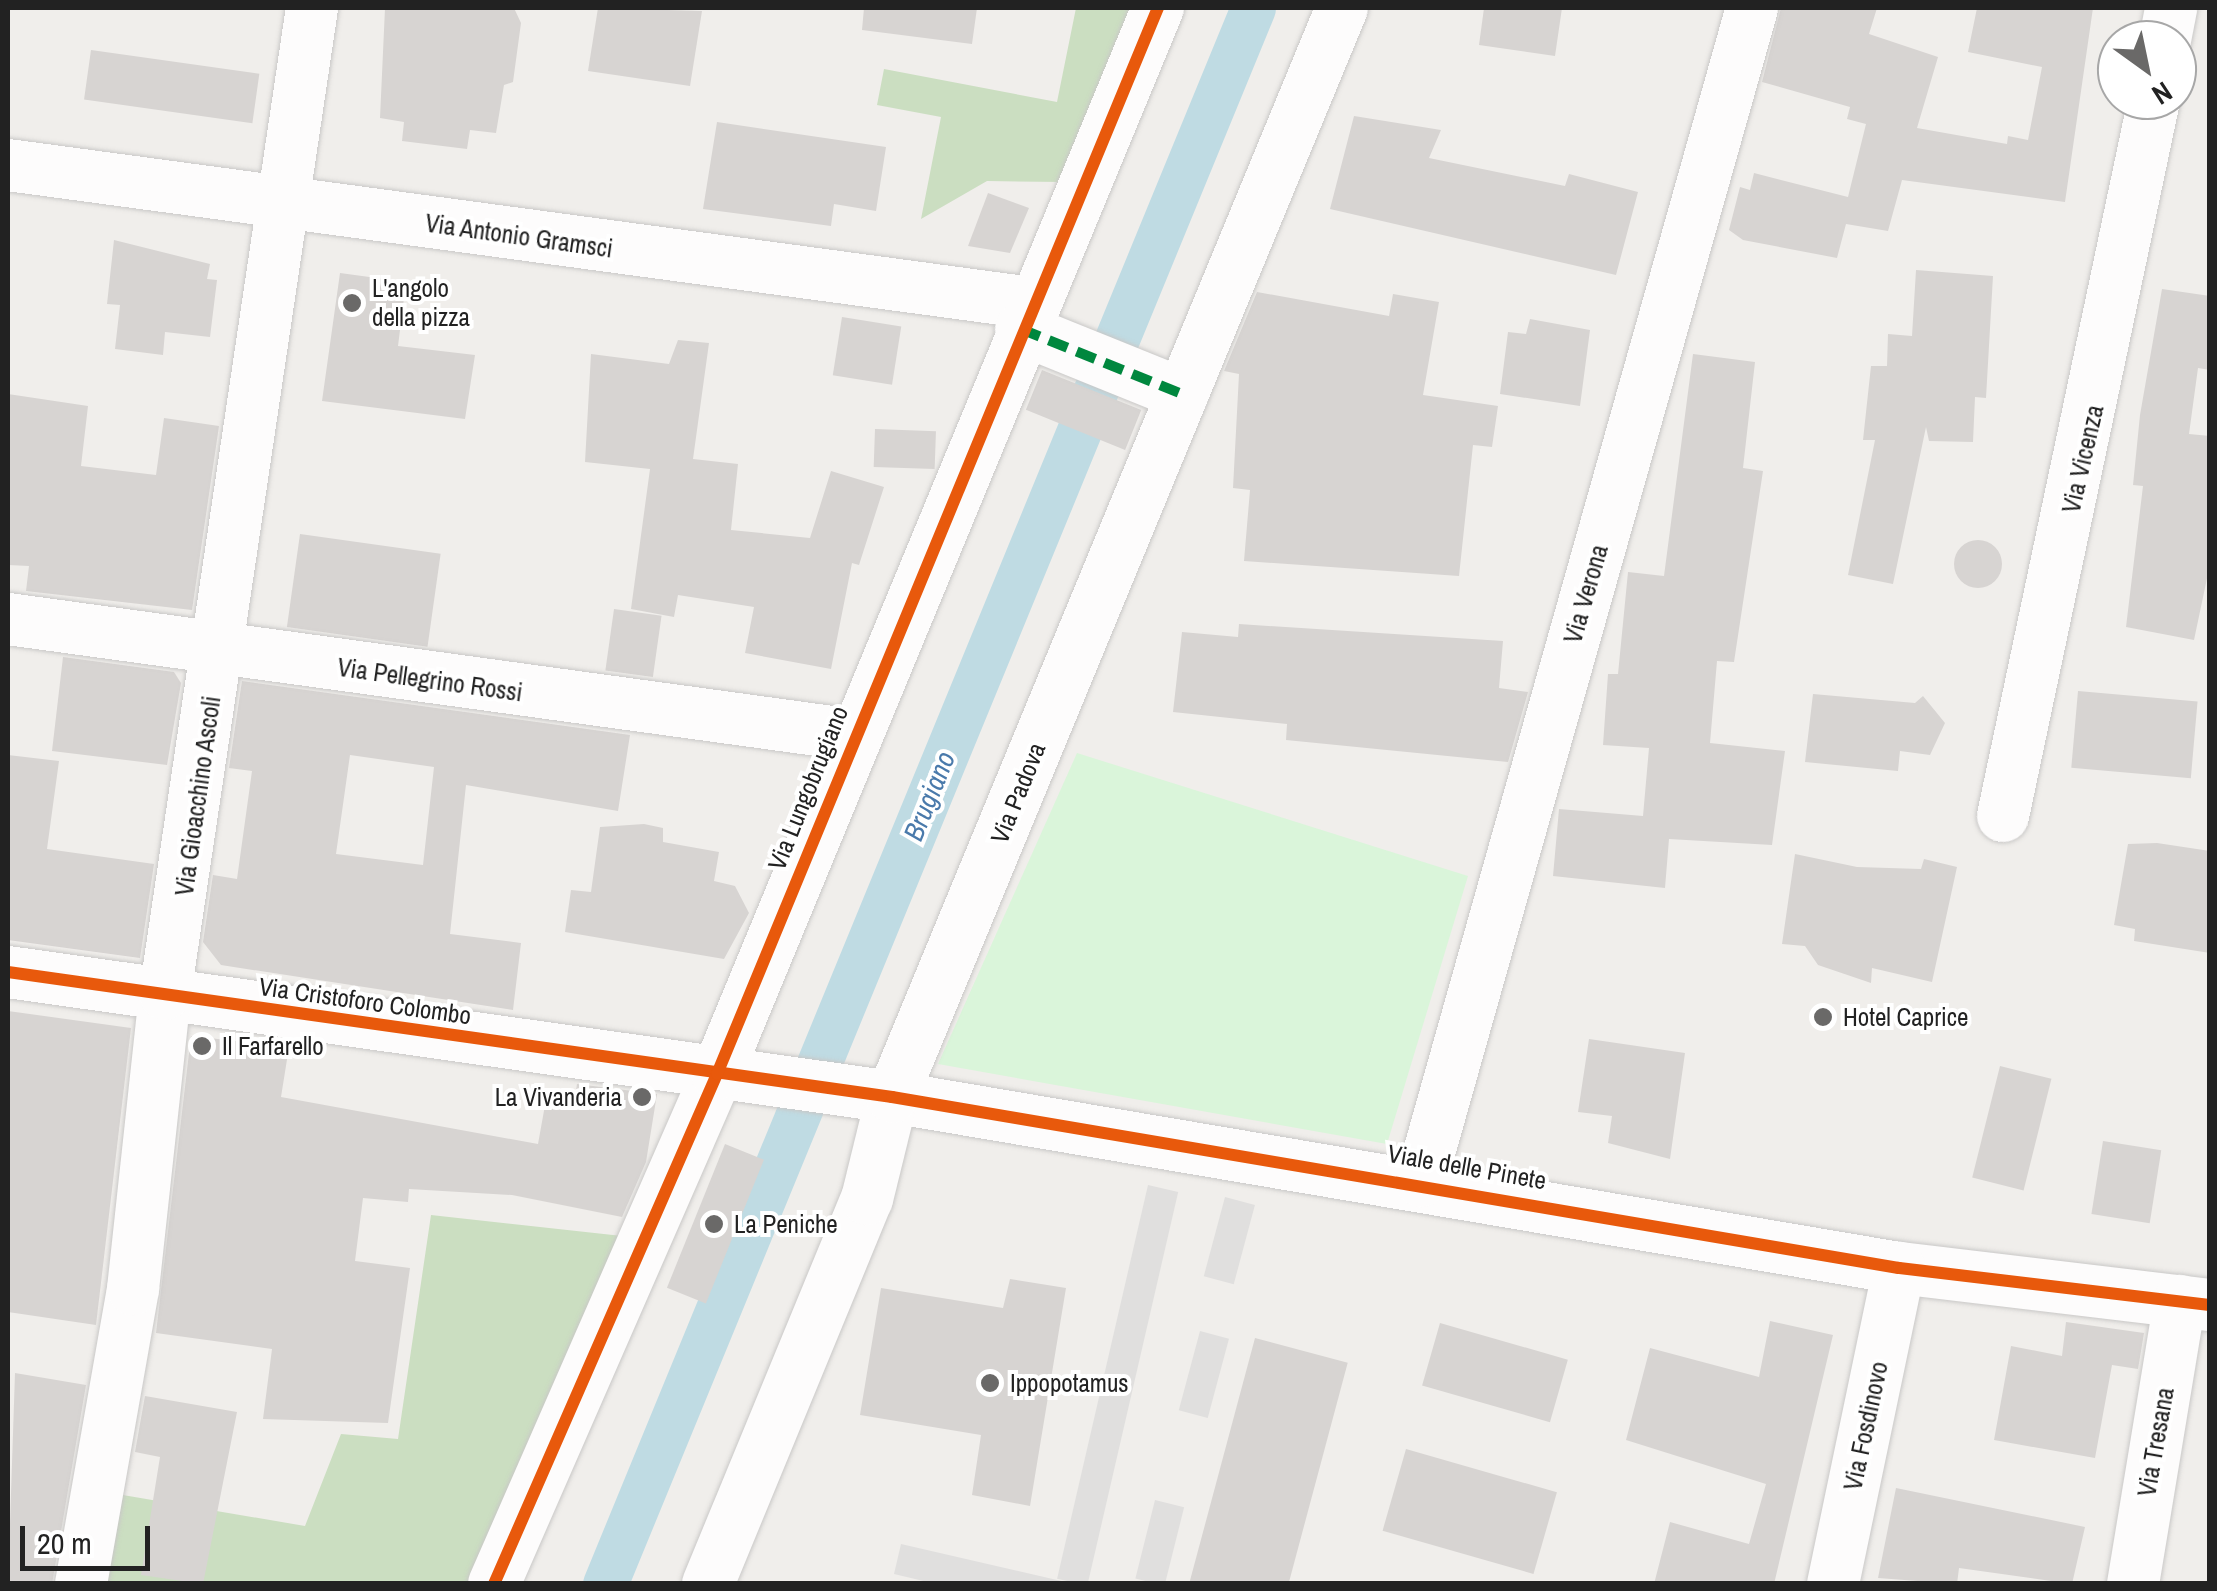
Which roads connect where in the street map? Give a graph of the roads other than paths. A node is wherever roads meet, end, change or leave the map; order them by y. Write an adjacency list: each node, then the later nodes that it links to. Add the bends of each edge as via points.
1 (312, 8): 7 (street, Via Gioacchino Ascoli)
2 (1158, 8): 8 (street, Via Lungobrugiano)
3 (1342, 8): 9 (street, Via Padova)
4 (1752, 8): 18 (street, Via Verona)
5 (2150, 120): 13 (street, Via Vicenza)
6 (8, 165): 7 (street, Via Antonio Gramsci)
7 (288, 206): 8 (street, Via Antonio Gramsci); 11 (street, Via Gioacchino Ascoli)
8 (1032, 323): 9 (street, Via Antonio Gramsci); 12 (street, Via Lungobrugiano)
9 (1171, 390): 17 (street, Via Padova)
10 (8, 618): 11 (street, Via Pellegrino Rossi)
11 (220, 648): 12 (street, Via Pellegrino Rossi); 15 (street, Via Gioacchino Ascoli)
12 (854, 735): 16 (street, Via Lungobrugiano)
13 (2003, 816)
14 (8, 972): 15 (street, Via Cristoforo Colombo)
15 (165, 994): 16 (street, Via Cristoforo Colombo); 21 (street, Via Gioacchino Ascoli, via 133,1288)
16 (727, 1076): 17 (street, Viale delle Pinete); 22 (street, Via Lungobrugiano)
17 (887, 1097): 18 (street, Viale delle Pinete); 23 (street, Via Padova, via 867,1199)
18 (1421, 1181): 19 (street, Viale delle Pinete)
19 (1898, 1268): 20 (street, Viale delle Pinete); 24 (street, Via Fosdinovo)
20 (2195, 1303): 25 (street, Via Tresana)
21 (80, 1584)
22 (494, 1584)
23 (708, 1584)
24 (1833, 1584)
25 (2132, 1584)

